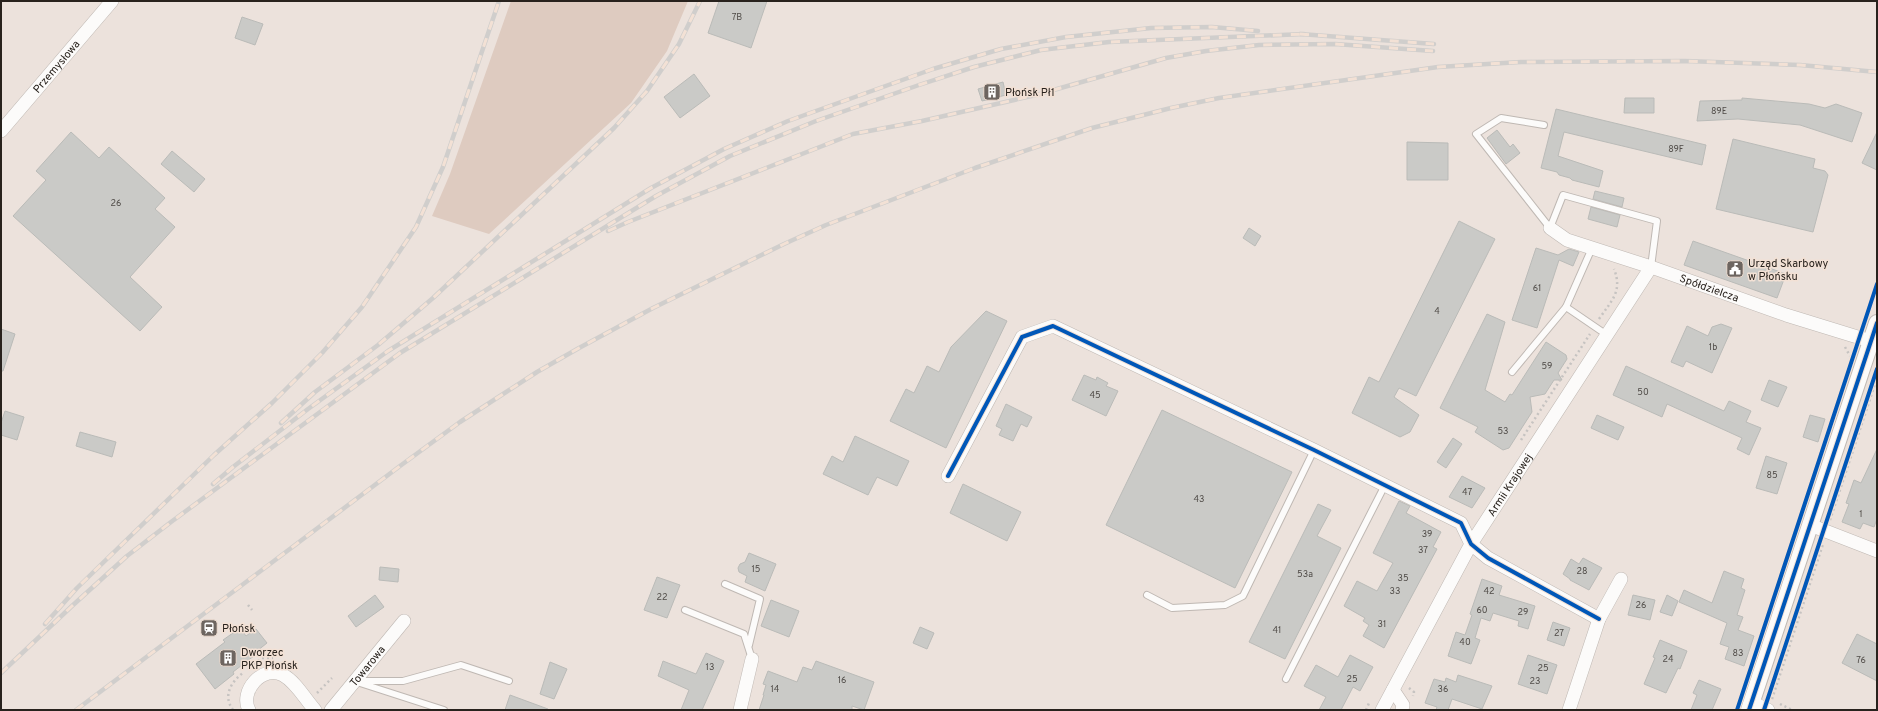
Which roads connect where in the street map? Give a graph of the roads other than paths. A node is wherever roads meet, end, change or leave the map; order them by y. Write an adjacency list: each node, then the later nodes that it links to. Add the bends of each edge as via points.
1 (112, 1): 3 (street, Przemysłowa)
2 (1544, 125): 4 (lane, via 1501,118 1476,134)
3 (1, 131)
4 (1550, 228): 5 (street, Spółdzielcza, via 1567,240); 6 (lane, via 1563,195 1657,221)
5 (1592, 248): 6 (street, Spółdzielcza); 7 (lane)
6 (1650, 267): 9 (street, Armii Krajowej); 10 (street, Spółdzielcza, via 1786,316)
7 (1566, 307): 9 (lane); 11 (lane)
8 (1877, 322): 10 (street)
9 (1607, 335): 16 (street, Armii Krajowej)
10 (1869, 341): 15 (street)
11 (1512, 372)
12 (1314, 450): 13 (street, via 1053,326 1022,337); 14 (street); 20 (lane, via 1243,596 1225,605 1172,608)
13 (948, 476)
14 (1385, 485): 16 (street, via 1460,523); 26 (lane)
15 (1817, 527): 17 (street); 30 (street)
16 (1471, 544): 22 (street, via 1488,558); 29 (street, Armii Krajowej)
17 (1877, 550)
18 (1621, 579): 22 (street)
19 (725, 584): 24 (lane, via 760,599)
20 (1147, 595)
21 (685, 610): 24 (lane, via 744,634)
22 (1599, 619): 38 (street)
23 (404, 621): 27 (street, Towarowa)
24 (748, 645): 25 (lane)
25 (752, 659): 35 (street)
26 (1286, 679)
27 (355, 681): 28 (lane, via 403,681 461,666); 33 (street, Towarowa); 34 (lane)
28 (509, 681)
29 (1394, 690): 36 (street, Armii Krajowej); 37 (street, via 1404,705)
30 (1758, 708)
31 (249, 710): 32 (street, via 246,697 249,688 270,672 282,674)
32 (315, 710)
33 (332, 710)
34 (444, 710)
35 (740, 710)
36 (1382, 710)
37 (1402, 710)
38 (1568, 710)

